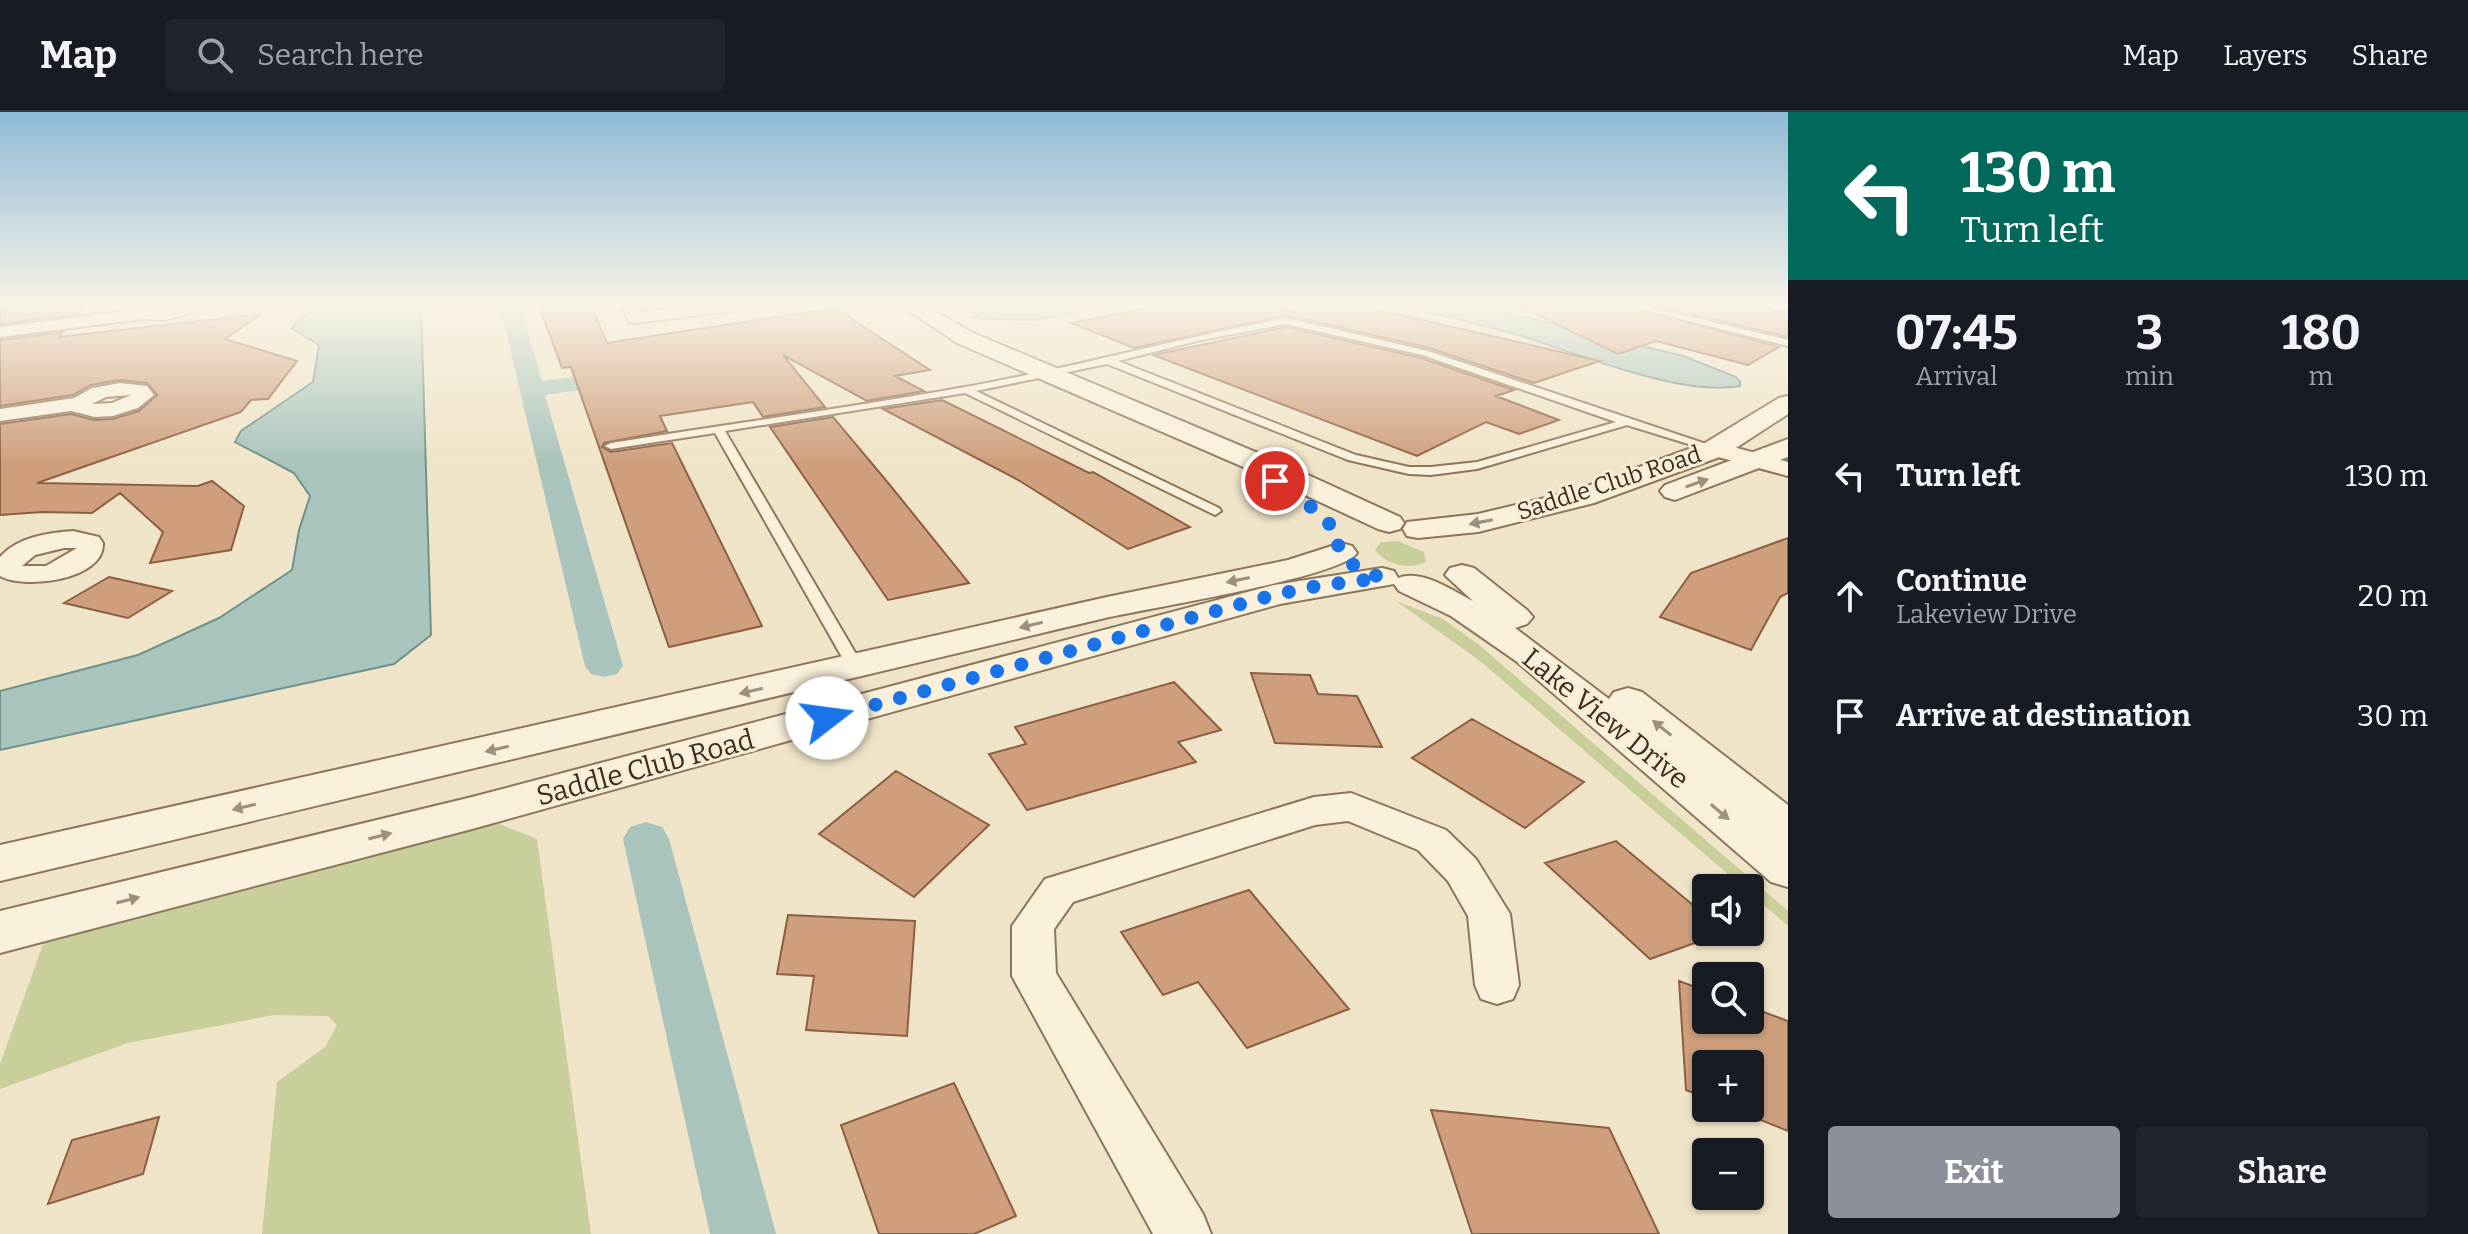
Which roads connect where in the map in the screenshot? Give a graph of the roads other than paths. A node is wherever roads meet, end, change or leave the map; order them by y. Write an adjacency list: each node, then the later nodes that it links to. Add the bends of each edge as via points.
1 (1013, 358): 5 (street)
2 (1118, 358): 4 (lane)
3 (1441, 358): 10 (lane)
4 (1108, 361): 5 (lane); 10 (lane, via 1343,457 1381,467 1432,471 1462,466)
5 (1048, 373): 6 (lane); 15 (street)
6 (966, 390): 11 (lane); 17 (lane)
7 (1788, 403): 14 (street, Saddle Club Road)
8 (79, 404): 9 (street)
9 (0, 415)
10 (1627, 422): 14 (lane)
11 (718, 429): 12 (lane); 22 (lane)
12 (611, 446)
13 (1788, 447): 16 (street, Saddle Club Road)
14 (1715, 449): 16 (street); 18 (street, Saddle Club Road, one-way to 18, via 1584,497 1478,523)
15 (1241, 457): 18 (street, Lake View Drive); 19 (street, Lake View Drive, via 1322,515)
16 (1774, 465): 20 (street, Saddle Club Road, one-way to 16, via 1479,547)
17 (1215, 511)
18 (1403, 526): 19 (street, Saddle Club Road, via 1357,525); 20 (street, Lake View Drive, via 1454,546)
19 (1340, 544): 21 (street, Lake View Drive, via 1349,562); 22 (street, Saddle Club Road, one-way to 22, via 1295,568)
20 (1463, 566): 21 (street, Saddle Club Road, via 1442,583); 23 (street, Lake View Drive, one-way to 20)
21 (1396, 581): 25 (street, Lake View Drive, one-way to 25, via 1463,609 1529,653); 26 (street, Saddle Club Road, one-way to 21, via 472,813 1274,595 1317,586)
22 (855, 666): 24 (street, Saddle Club Road, one-way to 24)
23 (1788, 830)
24 (0, 863)
25 (1788, 869)
26 (0, 932)
27 (1497, 985): 28 (street, via 1489,914 1462,870 1432,840 1351,807 1314,811 1059,890 1033,926 1034,976)
28 (1183, 1234)

